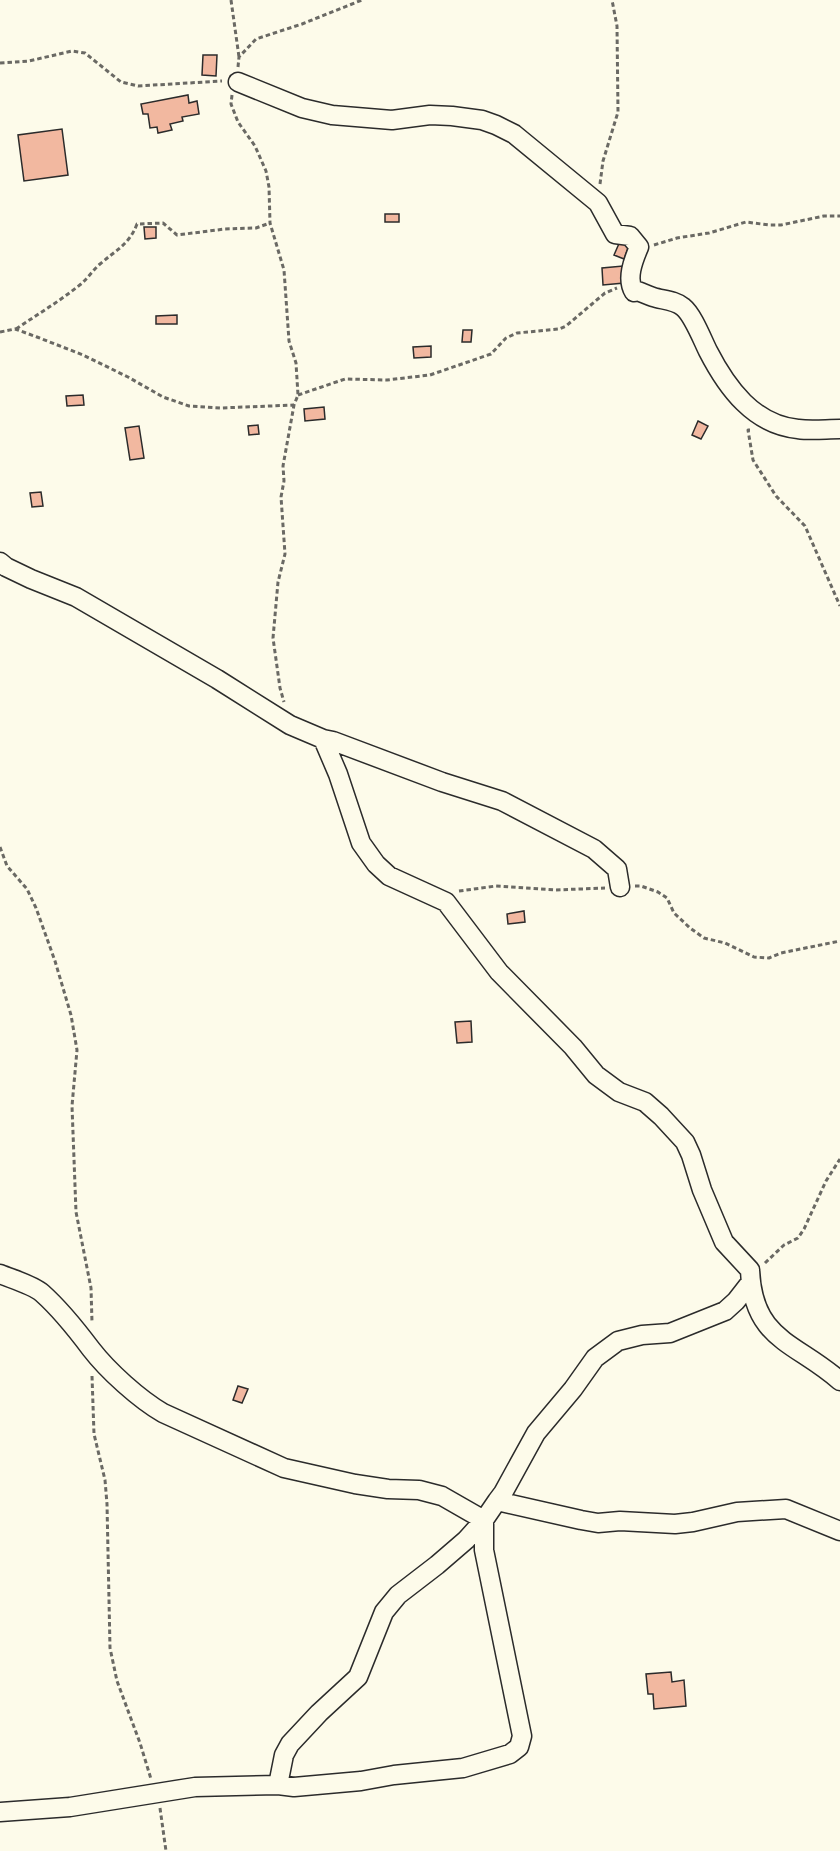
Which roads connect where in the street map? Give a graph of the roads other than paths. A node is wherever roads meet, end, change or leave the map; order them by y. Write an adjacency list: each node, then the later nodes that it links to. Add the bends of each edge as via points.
1 (240, 82): 2 (street, via 302,108 332,115 392,120 452,116 482,120 514,134 598,203 615,234 630,236 639,247 632,261 630,285 634,292 682,305 718,372 753,412 769,422 798,429)
2 (840, 429)
3 (0, 562): 4 (street, via 76,597 290,724)
4 (322, 739): 5 (street, via 502,801 594,849 617,869); 7 (street, via 338,774 360,843 376,864 389,876 446,902 499,972 596,1075 619,1092 645,1102 685,1142 724,1242)
5 (620, 887)
6 (0, 1274): 10 (street, via 40,1291 91,1349 145,1402 163,1413 284,1468 355,1484 419,1490 442,1496)
7 (750, 1276): 8 (street, via 764,1323); 9 (street, via 736,1301 725,1311 670,1333 618,1341 595,1358 536,1433)
8 (840, 1381)
9 (497, 1501): 10 (street); 11 (street, via 598,1523 675,1524 737,1512 786,1509)
10 (484, 1520): 12 (street, via 466,1540 398,1595 384,1612 358,1677 290,1744); 12 (street, via 484,1550 522,1736 519,1747 510,1754 463,1768 339,1783)
11 (840, 1531)
12 (278, 1785): 13 (street, via 195,1787 70,1807)
13 (0, 1812)

